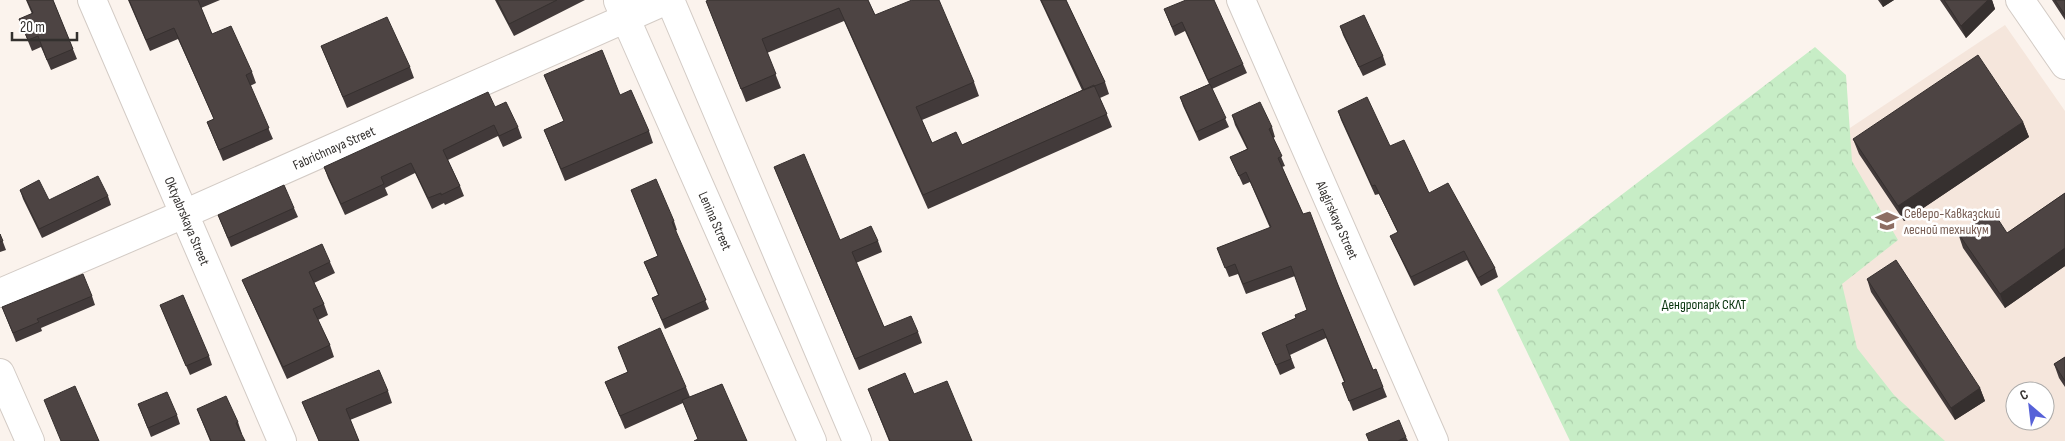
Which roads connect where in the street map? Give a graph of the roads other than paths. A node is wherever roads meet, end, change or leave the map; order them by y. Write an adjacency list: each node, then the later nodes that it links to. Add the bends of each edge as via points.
1 (92, 0): 7 (street, Oktyabrskaya Street)
2 (668, 0): 5 (street, Fabrichnaya Street); 13 (street)
3 (1241, 0): 14 (street, Alagirskaya Street)
4 (2020, 0): 6 (street)
5 (621, 9): 7 (street, Fabrichnaya Street); 12 (street, Lenina Street)
6 (2065, 65)
7 (184, 214): 8 (street, Fabrichnaya Street); 11 (street, Oktyabrskaya Street)
8 (0, 293)
9 (0, 373): 10 (street)
10 (30, 441)
11 (282, 441)
12 (812, 441)
13 (857, 441)
14 (1434, 441)

